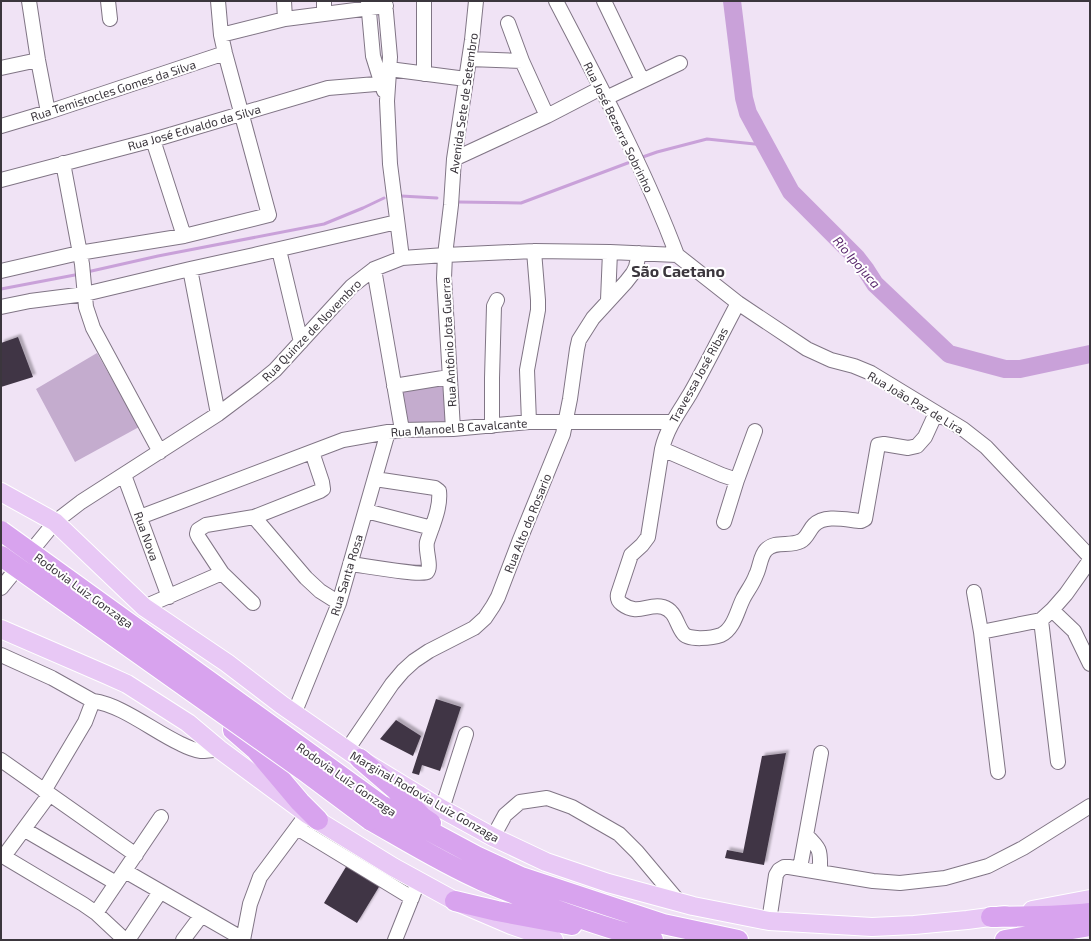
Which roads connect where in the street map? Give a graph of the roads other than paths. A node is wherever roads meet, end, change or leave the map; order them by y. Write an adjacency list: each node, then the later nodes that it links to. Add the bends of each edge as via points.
1 (29, 1): 18 (street)
2 (108, 1): 12 (street)
3 (218, 1): 15 (street)
4 (284, 1): 13 (street)
5 (424, 1): 22 (street)
6 (476, 1): 17 (street, Avenida Sete de Setembro)
7 (556, 1): 26 (street, Rua José Bezerra Sobrinho)
8 (604, 1): 25 (street)
9 (385, 3): 10 (street); 23 (street, via 390,57)
10 (368, 5): 11 (street); 23 (street, via 373,56)
11 (324, 7): 13 (street)
12 (110, 19)
13 (285, 19): 15 (street)
14 (508, 24): 19 (street)
15 (221, 35): 16 (street)
16 (225, 53): 27 (street, Rua Temistocles Gomes da Silva); 28 (street)
17 (469, 59): 19 (street); 24 (street, Avenida Sete de Setembro)
18 (38, 60): 21 (street); 27 (street)
19 (522, 61): 29 (street)
20 (680, 63): 25 (street)
21 (1, 68)
22 (424, 74): 23 (street, Rua José Edvaldo da Silva); 24 (street, Rua José Edvaldo da Silva)
23 (384, 76): 28 (street, Rua José Edvaldo da Silva, via 328,88); 35 (street)
24 (466, 78): 32 (street, Avenida Sete de Setembro)
25 (642, 80): 26 (street)
26 (604, 93): 29 (street); 42 (street, Rua José Bezerra Sobrinho, via 661,213)
27 (48, 112): 30 (street, Rua Temistocles Gomes da Silva)
28 (243, 114): 31 (street, Rua José Edvaldo da Silva); 36 (street, via 269,215)
29 (547, 116): 32 (street)
30 (1, 126)
31 (153, 140): 33 (street, Rua José Edvaldo da Silva); 36 (street)
32 (454, 159): 41 (street, Avenida Sete de Setembro)
33 (63, 163): 34 (street, Rua José Edvaldo da Silva); 44 (street)
34 (1, 180)
35 (397, 222): 37 (street); 43 (street)
36 (184, 236): 44 (street)
37 (279, 250): 45 (street); 53 (street)
38 (534, 251): 39 (street, Rua Quinze de Novembro); 41 (street, Rua Quinze de Novembro); 58 (street, via 538,310 527,370)
39 (610, 252): 40 (street, Rua Quinze de Novembro); 50 (street)
40 (639, 253): 42 (street, Rua Quinze de Novembro); 50 (street, Rua Alto do Rosario, via 633,273)
41 (445, 255): 43 (street, Rua Quinze de Novembro); 54 (street, Rua Antônio Jota Guerra)
42 (677, 255): 51 (street, Rua João Paz de Lira)
43 (402, 258): 46 (street, Rua Quinze de Novembro)
44 (81, 259): 47 (street); 48 (street)
45 (190, 269): 48 (street); 57 (street)
46 (374, 269): 53 (street, Rua Quinze de Novembro, via 352,286); 55 (street)
47 (1, 271)
48 (85, 289): 52 (street); 67 (street, via 86,308 93,328)
49 (497, 300): 61 (street, via 494,306)
50 (608, 300): 59 (street, Rua Alto do Rosario, via 579,340)
51 (738, 303): 56 (street, Rua João Paz de Lira, via 818,355 871,373); 60 (street, Travessa José Ribas)
52 (1, 307)
53 (301, 342): 57 (street, Rua Quinze de Novembro, via 275,370)
54 (449, 377): 55 (street); 62 (street, Rua Antônio Jota Guerra)
55 (394, 386): 63 (street)
56 (936, 413): 66 (street, Travessa José Ribas, via 925,437 917,446 908,448 878,445 865,519 822,520 816,523 803,540 769,547 763,554 757,574 732,625 721,634 706,638 683,634 668,609 662,606 632,610 618,598 631,555 648,537); 81 (street, Rua João Paz de Lira, via 986,447)
57 (218, 414): 67 (street, Rua Quinze de Novembro)
58 (529, 422): 59 (street, Rua Manoel B Cavalcante); 61 (street, Rua Manoel B Cavalcante)
59 (566, 422): 60 (street, Rua Manoel B Cavalcante); 103 (street, Rua Alto do Rosario, via 559,447 498,597 486,618 474,628 428,651 403,671 392,684)
60 (672, 422): 66 (street, Travessa José Ribas, via 665,435)
61 (492, 426): 62 (street, Rua Manoel B Cavalcante)
62 (453, 429): 63 (street, Rua Manoel B Cavalcante)
63 (402, 430): 65 (street, Rua Manoel B Cavalcante)
64 (755, 431): 71 (street)
65 (388, 432): 68 (street, Rua Manoel B Cavalcante, via 343,440); 70 (street, Rua Santa Rosa)
66 (662, 449): 71 (street)
67 (160, 452): 69 (street, Rua Quinze de Novembro)
68 (312, 452): 74 (street, Rua Manoel B Cavalcante); 75 (street, via 323,489)
69 (124, 475): 74 (street, Rua Nova); 76 (street, Rua Quinze de Novembro)
70 (375, 479): 73 (street, Rua Santa Rosa); 78 (street, via 435,488 439,491)
71 (737, 480): 77 (street)
72 (1, 492): 76 (main road, Marginal Rodovia Luiz Gonzaga)
73 (366, 511): 78 (street); 83 (street, Rua Santa Rosa)
74 (140, 517): 87 (street, Rua Nova)
75 (254, 517): 84 (street, via 206,525 198,530 199,538); 89 (street, via 306,578)
76 (55, 522): 85 (street, Rua Quinze de Novembro); 90 (main road, Marginal Rodovia Luiz Gonzaga)
77 (724, 522)
78 (432, 528): 83 (street, via 426,545 428,572 414,573)
79 (1, 530): 110 (highway, Rodovia Luiz Gonzaga, bridge)
80 (1, 556): 97 (highway, Rodovia Luiz Gonzaga, bridge)
81 (1090, 557)
82 (1090, 560): 91 (street)
83 (350, 564): 89 (street, Rua Santa Rosa)
84 (222, 573): 87 (street); 88 (street)
85 (1, 588)
86 (974, 592): 94 (street)
87 (169, 597): 90 (street)
88 (253, 603)
89 (339, 603): 99 (street, Rua Santa Rosa)
90 (144, 607): 99 (main road, Marginal Rodovia Luiz Gonzaga, via 227,662)
91 (1052, 610): 92 (street); 96 (street, via 1074,631)
92 (1041, 620): 94 (street); 105 (street)
93 (1, 630): 101 (main road, via 127,684 188,723)
94 (981, 632): 106 (street)
95 (1, 655): 98 (street, via 45,674)
96 (1090, 664)
97 (161, 670): 110 (highway, Rodovia Luiz Gonzaga, bridge); 112 (highway, via 256,750 300,802)
98 (88, 699): 101 (street, via 113,706 167,738 193,749); 107 (street, via 86,722)
99 (294, 714): 103 (main road, Marginal Rodovia Luiz Gonzaga)
100 (466, 734): 109 (street)
101 (219, 749): 112 (main road)
102 (821, 753): 114 (street)
103 (354, 754): 109 (main road, Marginal Rodovia Luiz Gonzaga); 124 (highway, via 396,790 422,817 438,828)
104 (1, 760): 107 (street)
105 (1058, 762)
106 (998, 772)
107 (47, 793): 113 (street); 116 (street)
108 (1090, 806): 120 (street, via 1023,848 988,866 945,878 900,883 874,882)
109 (442, 809): 115 (main road, Marginal Rodovia Luiz Gonzaga)
110 (376, 812): 124 (highway, Rodovia Luiz Gonzaga, via 521,877); 141 (highway, Rodovia Luiz Gonzaga, via 419,848 482,880 577,917)
111 (161, 817): 116 (street)
112 (307, 821): 121 (main road); 125 (street); 135 (street, via 260,877 250,904)
113 (24, 830): 117 (street); 122 (street)
114 (806, 835): 118 (street); 120 (street, via 820,852)
115 (493, 837): 128 (main road, Marginal Rodovia Luiz Gonzaga, via 546,862 608,883); 128 (street, via 505,815 520,802 547,798 572,807 619,834)
116 (136, 855): 119 (street)
117 (3, 856): 129 (street)
118 (800, 868): 120 (street); 133 (street, via 784,867 779,870)
119 (125, 871): 122 (street); 123 (street)
120 (820, 872)
121 (419, 880): 125 (street); 127 (main road)
122 (116, 883): 129 (street)
123 (160, 892): 131 (street); 136 (street)
124 (573, 895): 142 (highway, Rodovia Luiz Gonzaga, via 663,924)
125 (412, 898): 138 (street)
126 (1090, 899): 132 (main road, Marginal Rodovia Luiz Gonzaga)
127 (455, 901): 139 (main road); 140 (highway, via 498,912 584,927)
128 (679, 902): 133 (main road, Marginal Rodovia Luiz Gonzaga)
129 (96, 913): 136 (street)
130 (1090, 913): 132 (highway, via 1068,916)
131 (201, 916): 135 (street); 137 (street)
132 (991, 917): 133 (main road, Marginal Rodovia Luiz Gonzaga, via 872,927)
133 (769, 921)
134 (1090, 926): 143 (highway)
135 (243, 939)
136 (127, 940)
137 (183, 940)
138 (395, 940)
139 (554, 940)
140 (630, 940)
141 (653, 940)
142 (738, 940)
143 (1005, 940)

